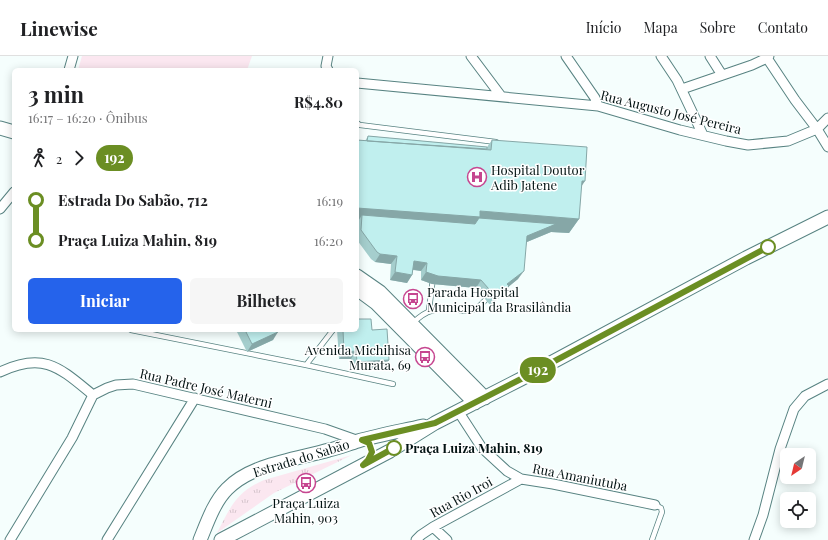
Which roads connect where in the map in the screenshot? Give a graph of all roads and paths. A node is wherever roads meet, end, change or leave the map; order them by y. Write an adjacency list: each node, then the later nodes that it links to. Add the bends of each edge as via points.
1 (73, 56): 8 (street)
2 (328, 56): 9 (street)
3 (471, 56): 13 (street)
4 (566, 56): 14 (street)
5 (661, 56): 12 (street)
6 (710, 56): 10 (street)
7 (768, 57): 10 (street); 18 (street)
8 (70, 68)
9 (327, 68)
10 (722, 75): 12 (street)
11 (359, 83): 13 (street, Rua Augusto José Pereira)
12 (682, 89): 20 (street)
13 (500, 96): 14 (street, Rua Augusto José Pereira)
14 (598, 106): 20 (street, Rua Augusto José Pereira)
15 (828, 118): 18 (street, Rua Augusto José Pereira)
16 (359, 124): 21 (lane)
17 (0, 128): 19 (street)
18 (816, 129): 20 (street, Rua Augusto José Pereira, via 788,141 748,145); 22 (street)
19 (12, 131)
20 (703, 135)
21 (501, 143)
22 (828, 147)
23 (12, 194): 24 (street)
24 (0, 209)
25 (828, 217): 41 (street, Estrada do Sabão, via 746,258)
26 (435, 274): 30 (lane)
27 (359, 277): 31 (street, via 380,292)
28 (495, 291): 30 (lane, via 476,309)
29 (359, 293): 36 (street, via 376,303)
30 (429, 310): 31 (lane)
31 (412, 324): 41 (street)
32 (141, 332): 34 (lane)
33 (331, 332): 34 (lane)
34 (306, 365): 37 (lane)
35 (0, 372): 39 (street, via 35,362 46,364 64,372)
36 (452, 379): 41 (street); 42 (street, via 458,391)
37 (393, 384)
38 (828, 384): 56 (street, via 805,396 789,419)
39 (93, 395): 40 (street, Rua Padre José Materni, via 116,385 133,384); 49 (street, via 72,438)
40 (195, 398): 44 (street, Rua Padre José Materni, via 325,429); 50 (street)
41 (480, 401): 42 (street, Estrada do Sabão)
42 (454, 413): 43 (street, Estrada do Sabão); 46 (street, Rua Amaniutuba, via 482,448 507,471)
43 (435, 423): 44 (street, Estrada do Sabão); 45 (street, Estrada do Sabão)
44 (360, 440): 45 (street, via 369,443 372,452); 51 (street, Estrada do Sabão, via 255,470 239,479 227,489 210,516)
45 (363, 465): 52 (street, Estrada do Sabão)
46 (521, 479): 47 (street, Rua Amaniutuba); 48 (street, Rua Rio Iroi)
47 (655, 505): 55 (lane, via 662,512)
48 (433, 527): 53 (street, Rua Rio Iroi); 54 (street)
49 (10, 540)
50 (107, 540)
51 (200, 540)
52 (221, 540)
53 (416, 540)
54 (447, 540)
55 (652, 540)
56 (754, 540)

